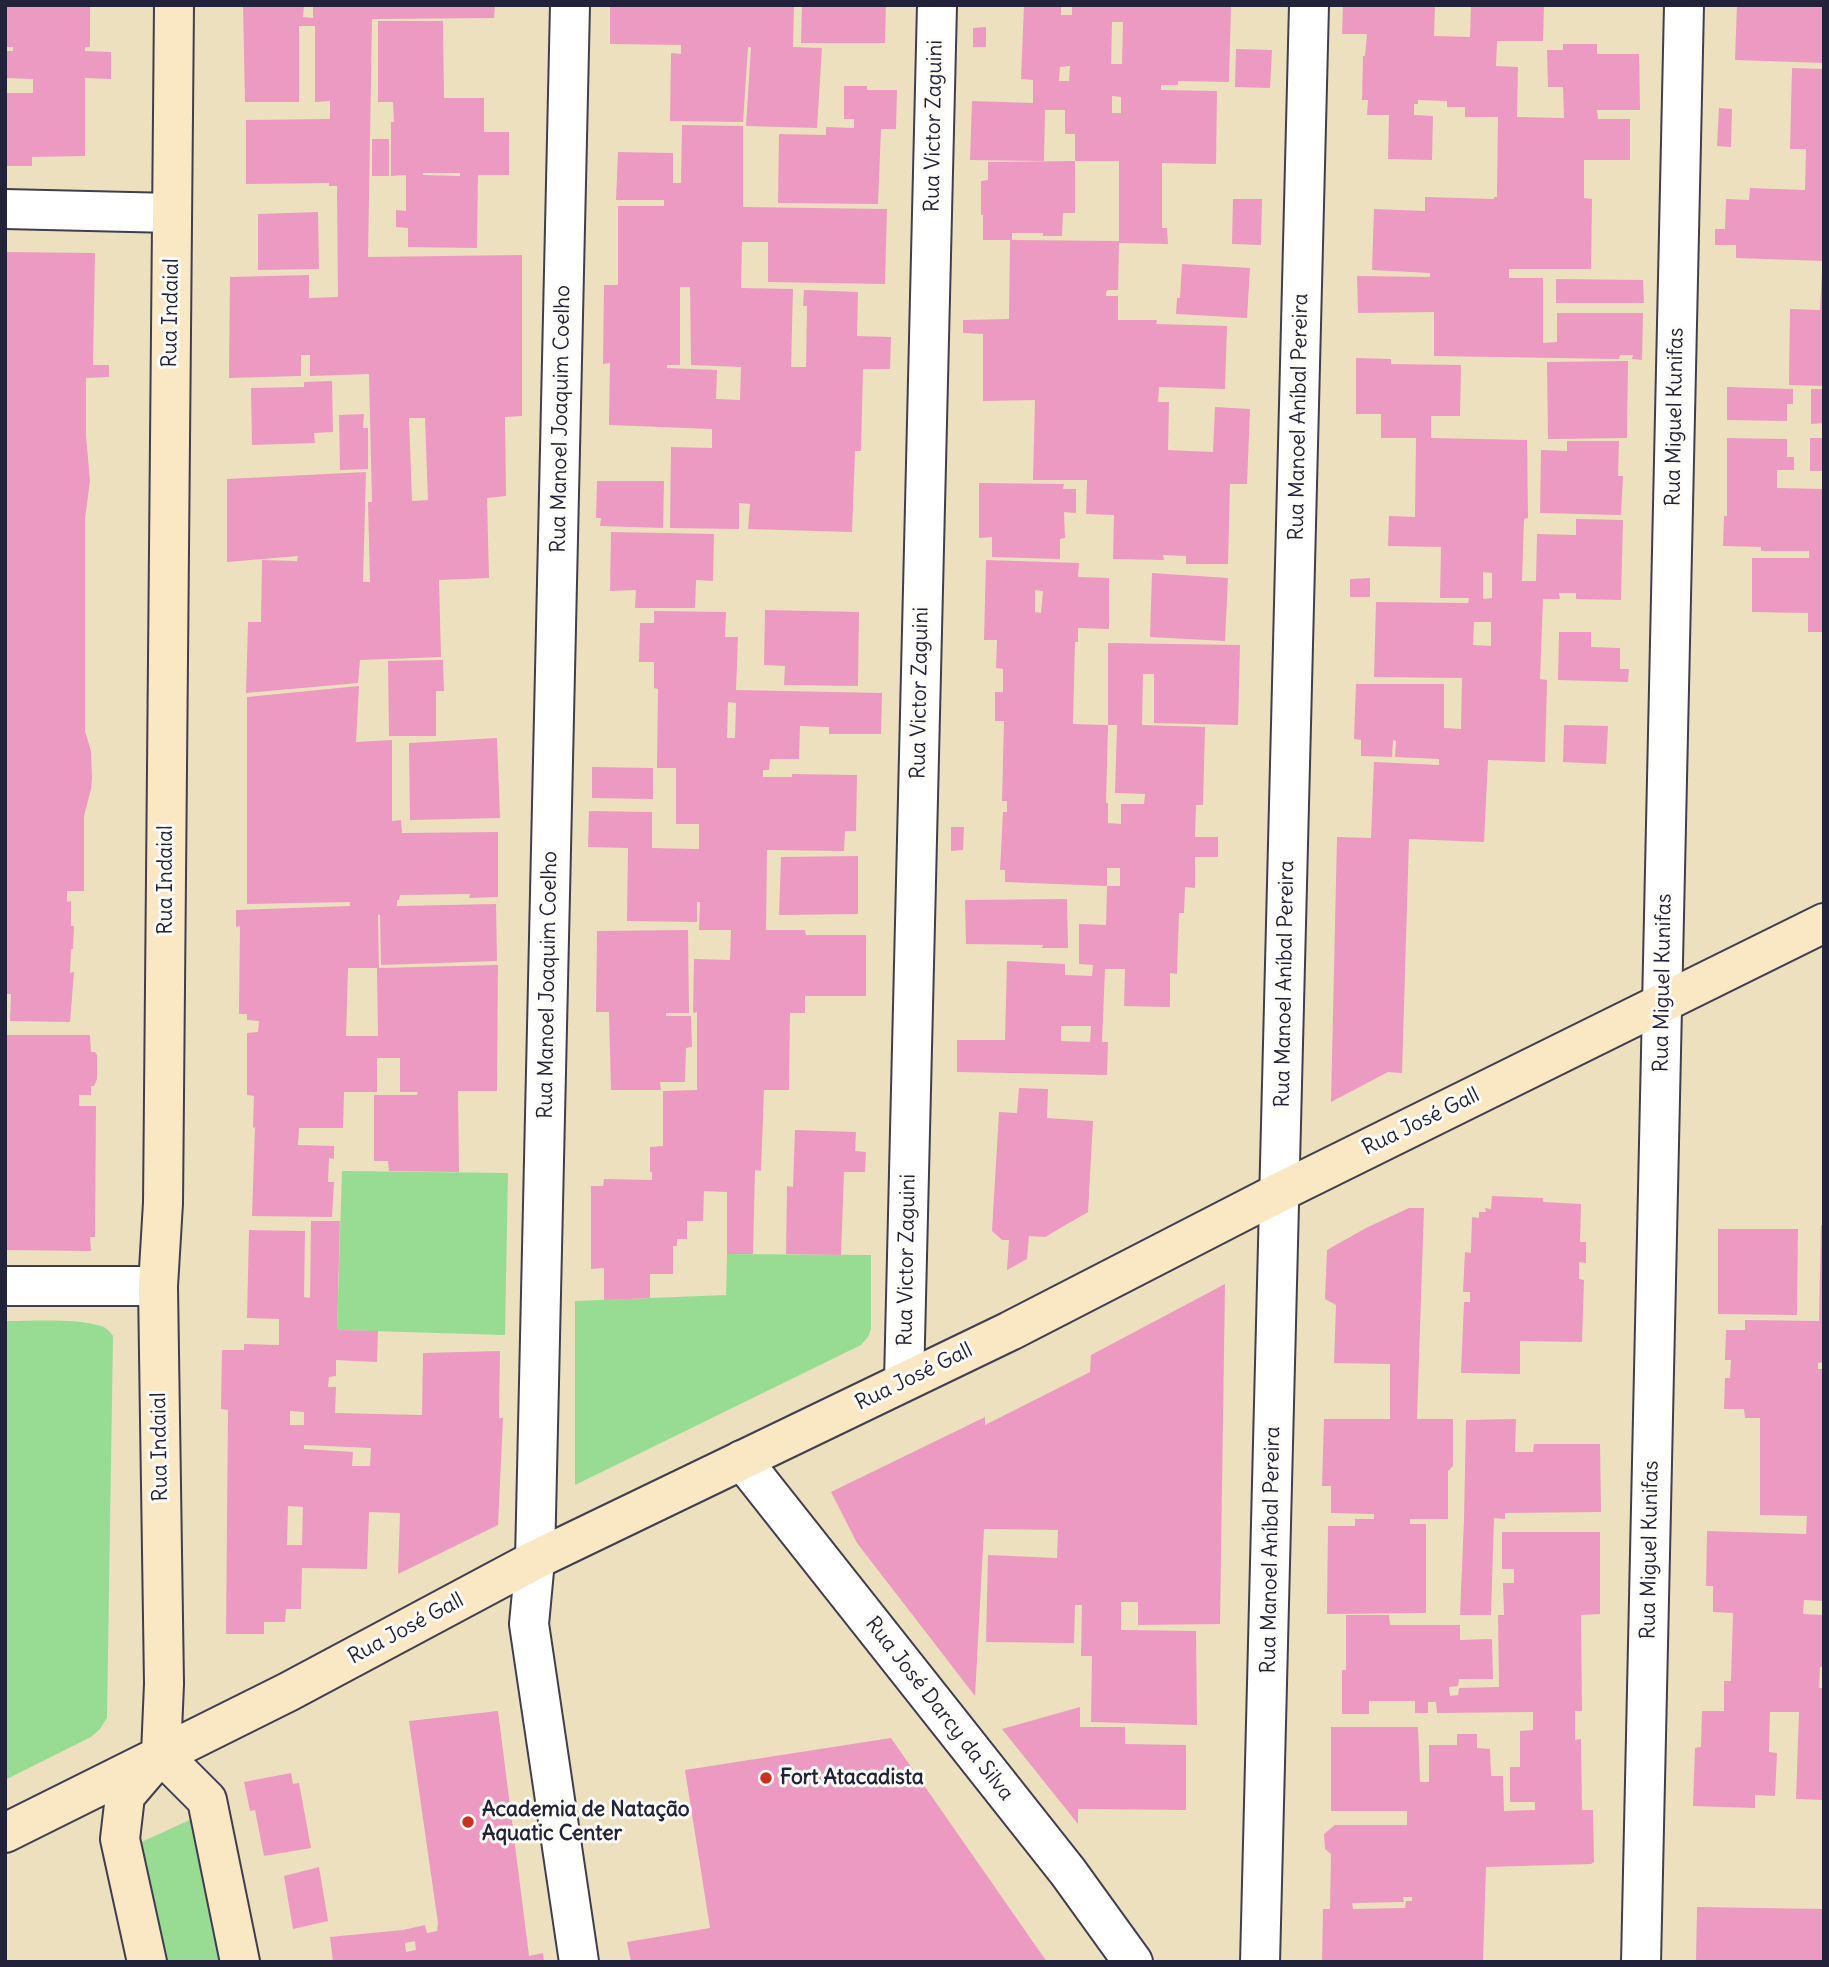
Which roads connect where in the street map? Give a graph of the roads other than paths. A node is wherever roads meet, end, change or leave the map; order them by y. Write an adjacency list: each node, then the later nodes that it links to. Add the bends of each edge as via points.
1 (174, 5): 7 (main road, Rua Indaial)
2 (570, 5): 15 (street, Rua Manoel Joaquim Coelho)
3 (937, 5): 13 (street, Rua Victor Zaguini)
4 (1309, 5): 10 (street, Rua Manoel Aníbal Pereira)
5 (1684, 5): 9 (street, Rua Miguel Kunifas)
6 (5, 209): 7 (street)
7 (172, 213): 12 (main road, Rua Indaial, via 163,1203)
8 (1824, 923): 9 (main road, Rua José Gall)
9 (1662, 1003): 10 (main road, Rua José Gall); 23 (street, Rua Miguel Kunifas)
10 (1280, 1192): 13 (main road, Rua José Gall); 22 (street, Rua Manoel Aníbal Pereira)
11 (5, 1286): 12 (street)
12 (158, 1286): 16 (main road, Rua Indaial)
13 (904, 1381): 14 (main road, Rua José Gall)
14 (742, 1460): 15 (main road, Rua José Gall); 21 (street, Rua José Darcy da Silva, via 1068,1872)
15 (535, 1560): 16 (main road, Rua José Gall, via 300,1686); 20 (street, Rua Manoel Joaquim Coelho, via 529,1624)
16 (161, 1754): 17 (main road, Rua José Gall); 18 (main road, via 124,1796 120,1839); 19 (main road, via 207,1800)
17 (5, 1832)
18 (147, 1962)
19 (240, 1962)
20 (579, 1962)
21 (1133, 1962)
22 (1260, 1962)
23 (1642, 1962)

